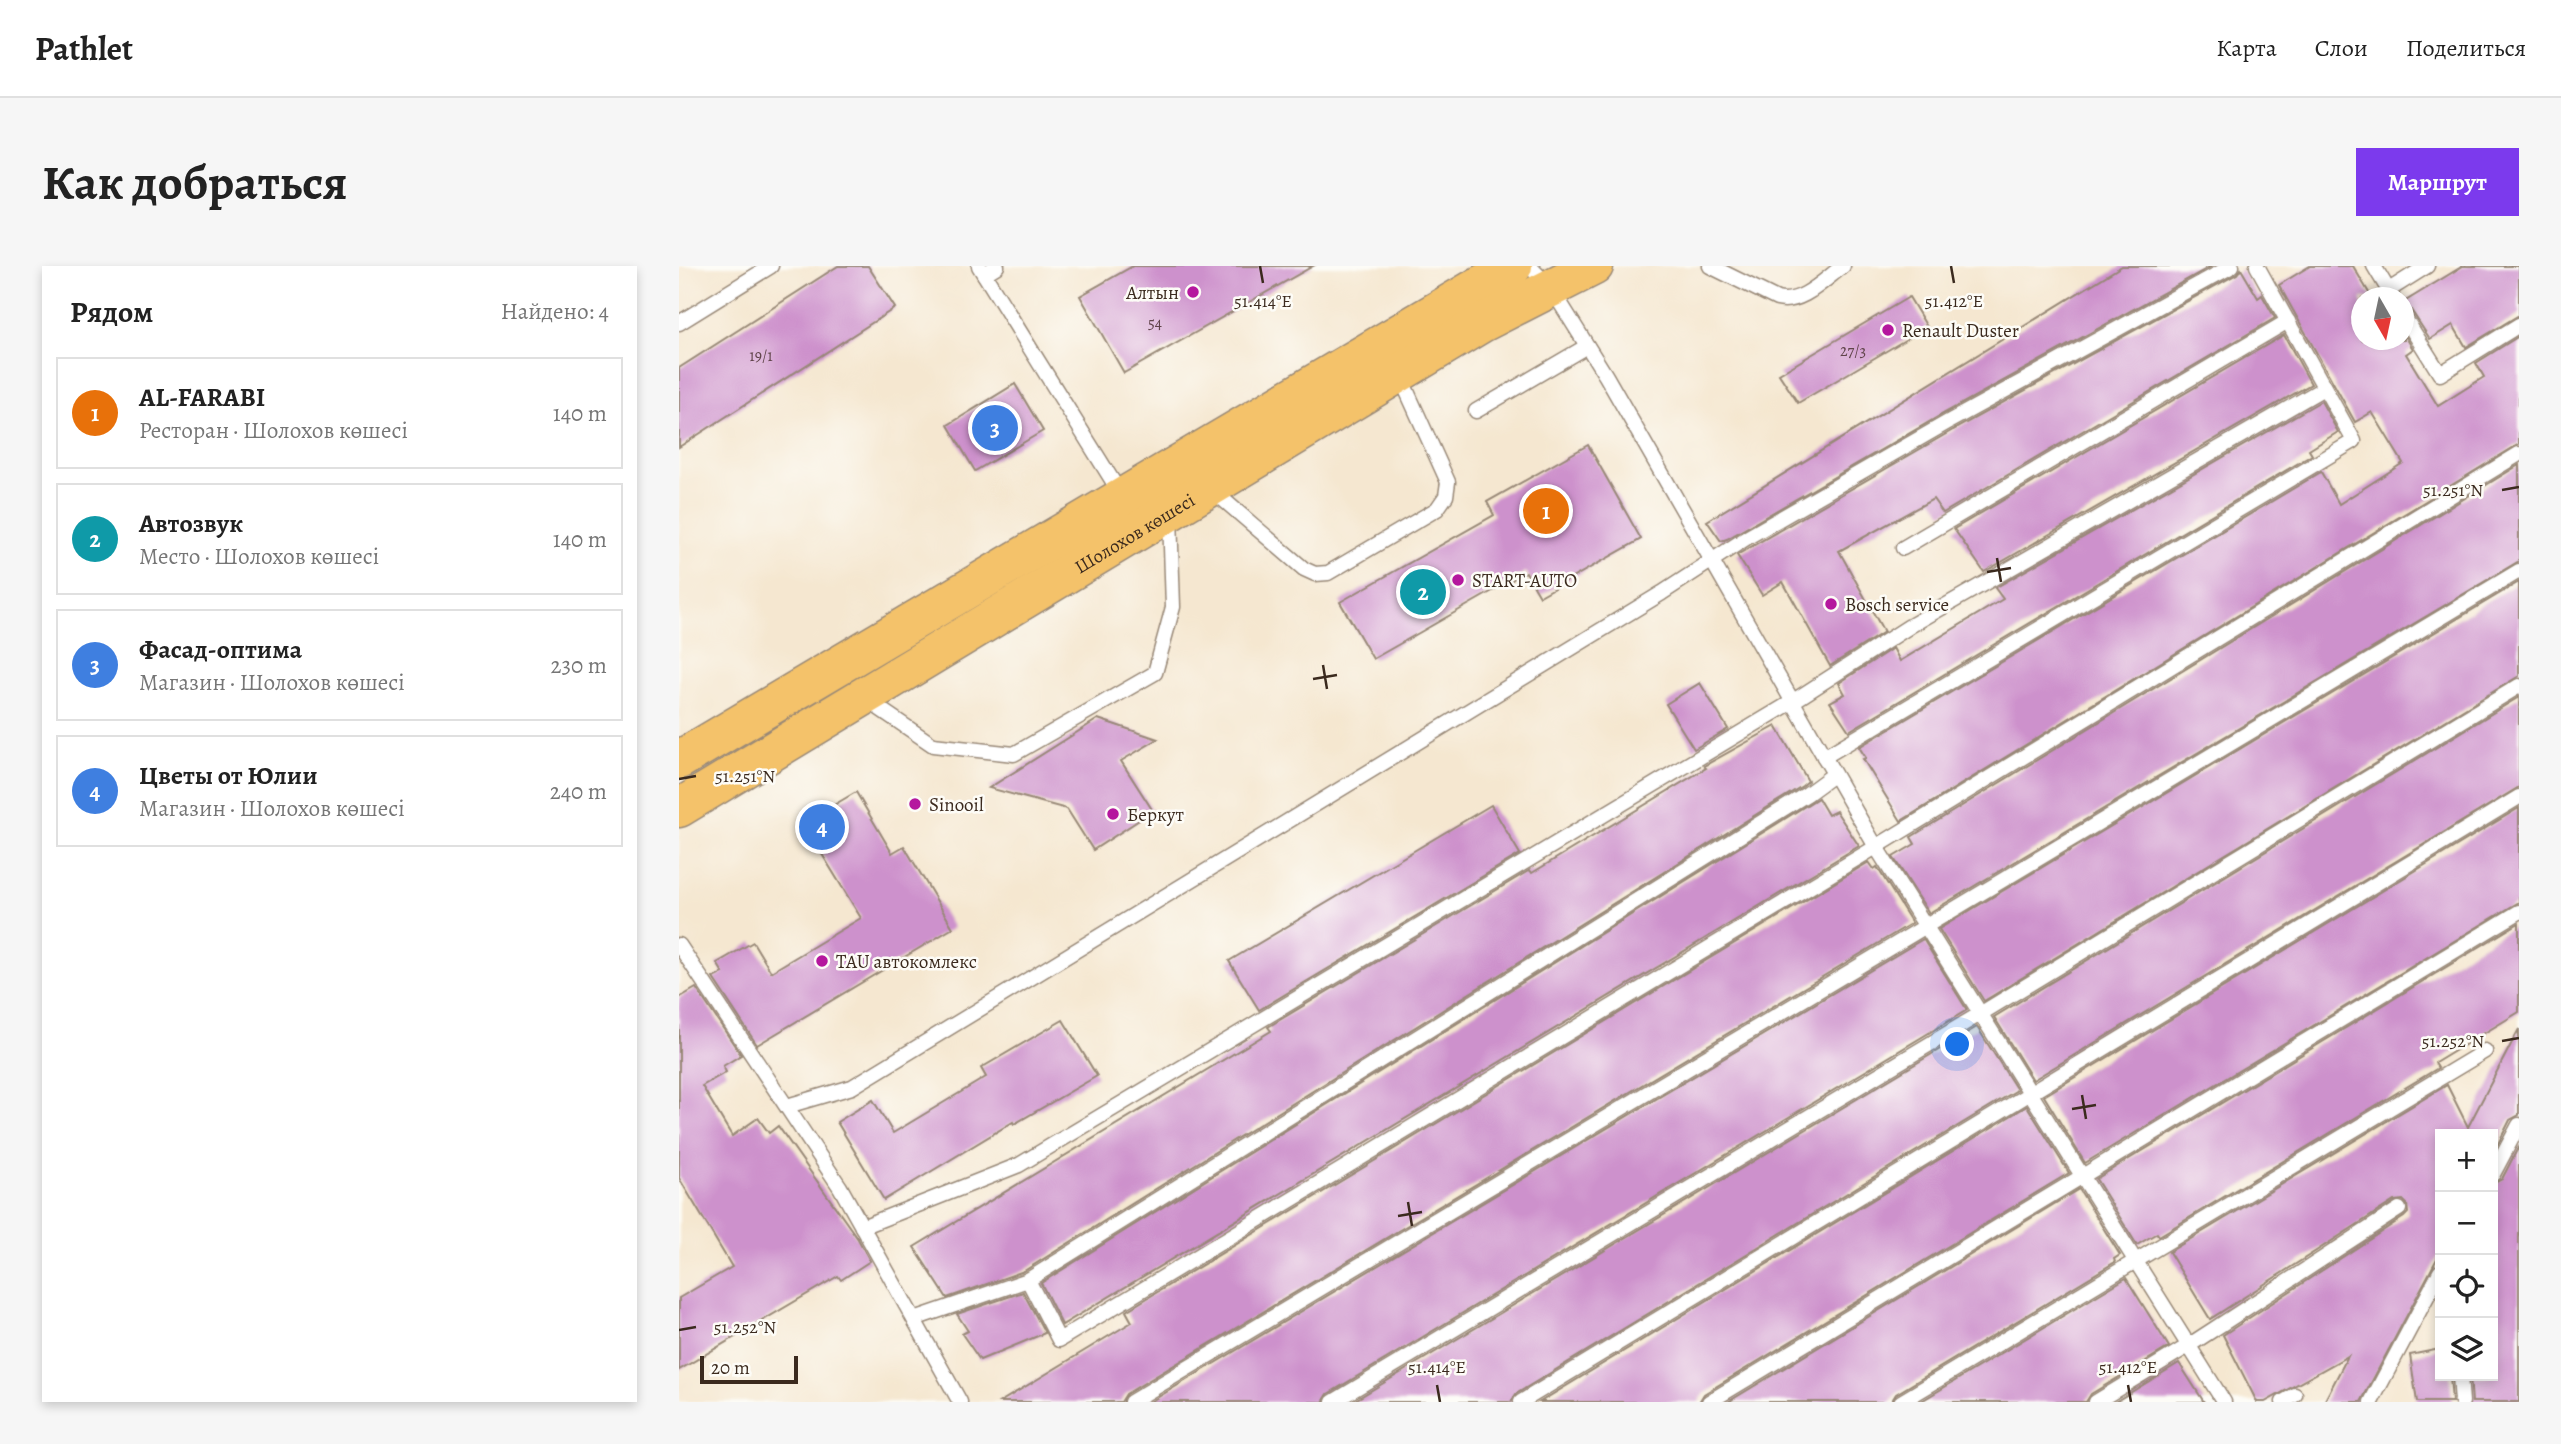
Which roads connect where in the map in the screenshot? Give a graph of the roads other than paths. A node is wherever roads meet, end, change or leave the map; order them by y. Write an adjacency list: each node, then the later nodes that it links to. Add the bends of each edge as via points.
1 (771, 266): 14 (lane)
2 (1594, 266): 10 (highway, Шолохов көшесі)
3 (1710, 266): 4 (lane, via 1787,302)
4 (1843, 266)
5 (2231, 266): 26 (lane)
6 (2257, 266): 13 (lane)
7 (2374, 266): 11 (lane)
8 (2427, 266): 12 (lane)
9 (987, 269): 23 (lane)
10 (1523, 271): 17 (lane); 18 (highway, Шолохов көшесі, via 1498,314); 23 (highway, Шолохов көшесі)
11 (2387, 287)
12 (2400, 287)
13 (2288, 321): 19 (lane); 25 (lane)
14 (679, 323)
15 (2519, 325): 16 (lane, via 2439,374)
16 (2414, 333)
17 (1587, 346): 20 (lane); 26 (lane)
18 (1399, 374): 22 (highway, Шолохов көшесі); 22 (lane, via 1448,482 1437,509 1328,572 1315,574)
19 (2324, 388): 30 (lane, via 1910,626); 31 (lane, via 2354,441)
20 (1476, 411)
21 (2519, 454): 36 (lane)
22 (1210, 488): 24 (highway, Шолохов көшесі)
23 (1123, 498): 32 (highway, Шолохов көшесі)
24 (1170, 512): 29 (highway, Шолохов көшесі); 29 (lane, via 1173,607 1155,673 1014,754 933,745)
25 (1903, 548)
26 (1710, 560): 30 (lane); 43 (lane, via 1650,601 852,1087)
27 (2519, 571): 38 (lane)
28 (2519, 685): 40 (lane)
29 (863, 697): 35 (highway, Шолохов көшесі)
30 (1792, 702): 31 (lane); 48 (lane, via 1019,1165)
31 (1824, 757): 33 (lane)
32 (679, 760)
33 (1833, 775): 36 (lane); 50 (lane)
34 (2519, 797): 42 (lane)
35 (679, 808)
36 (1876, 846): 38 (lane); 50 (lane, via 1059,1340)
37 (2519, 912): 46 (lane)
38 (1926, 928): 40 (lane); 56 (lane)
39 (679, 945): 43 (lane)
40 (1980, 1014): 42 (lane); 57 (lane)
41 (2485, 1051): 49 (lane)
42 (2030, 1094): 46 (lane); 58 (lane)
43 (787, 1106): 48 (lane)
44 (2519, 1125): 45 (lane)
45 (2498, 1165)
46 (2083, 1178): 49 (lane); 59 (lane)
47 (2399, 1209): 53 (lane)
48 (862, 1227): 52 (lane)
49 (2136, 1261): 53 (lane); 60 (lane)
50 (1028, 1280): 52 (lane)
51 (2435, 1281): 63 (lane)
52 (914, 1319): 55 (lane)
53 (2188, 1346): 61 (lane); 62 (lane)
54 (2460, 1381): 64 (lane)
55 (960, 1402)
56 (1131, 1402)
57 (1333, 1402)
58 (1521, 1402)
59 (1709, 1402)
60 (1901, 1402)
61 (2096, 1402)
62 (2224, 1402)
63 (2371, 1402)
64 (2462, 1402)

